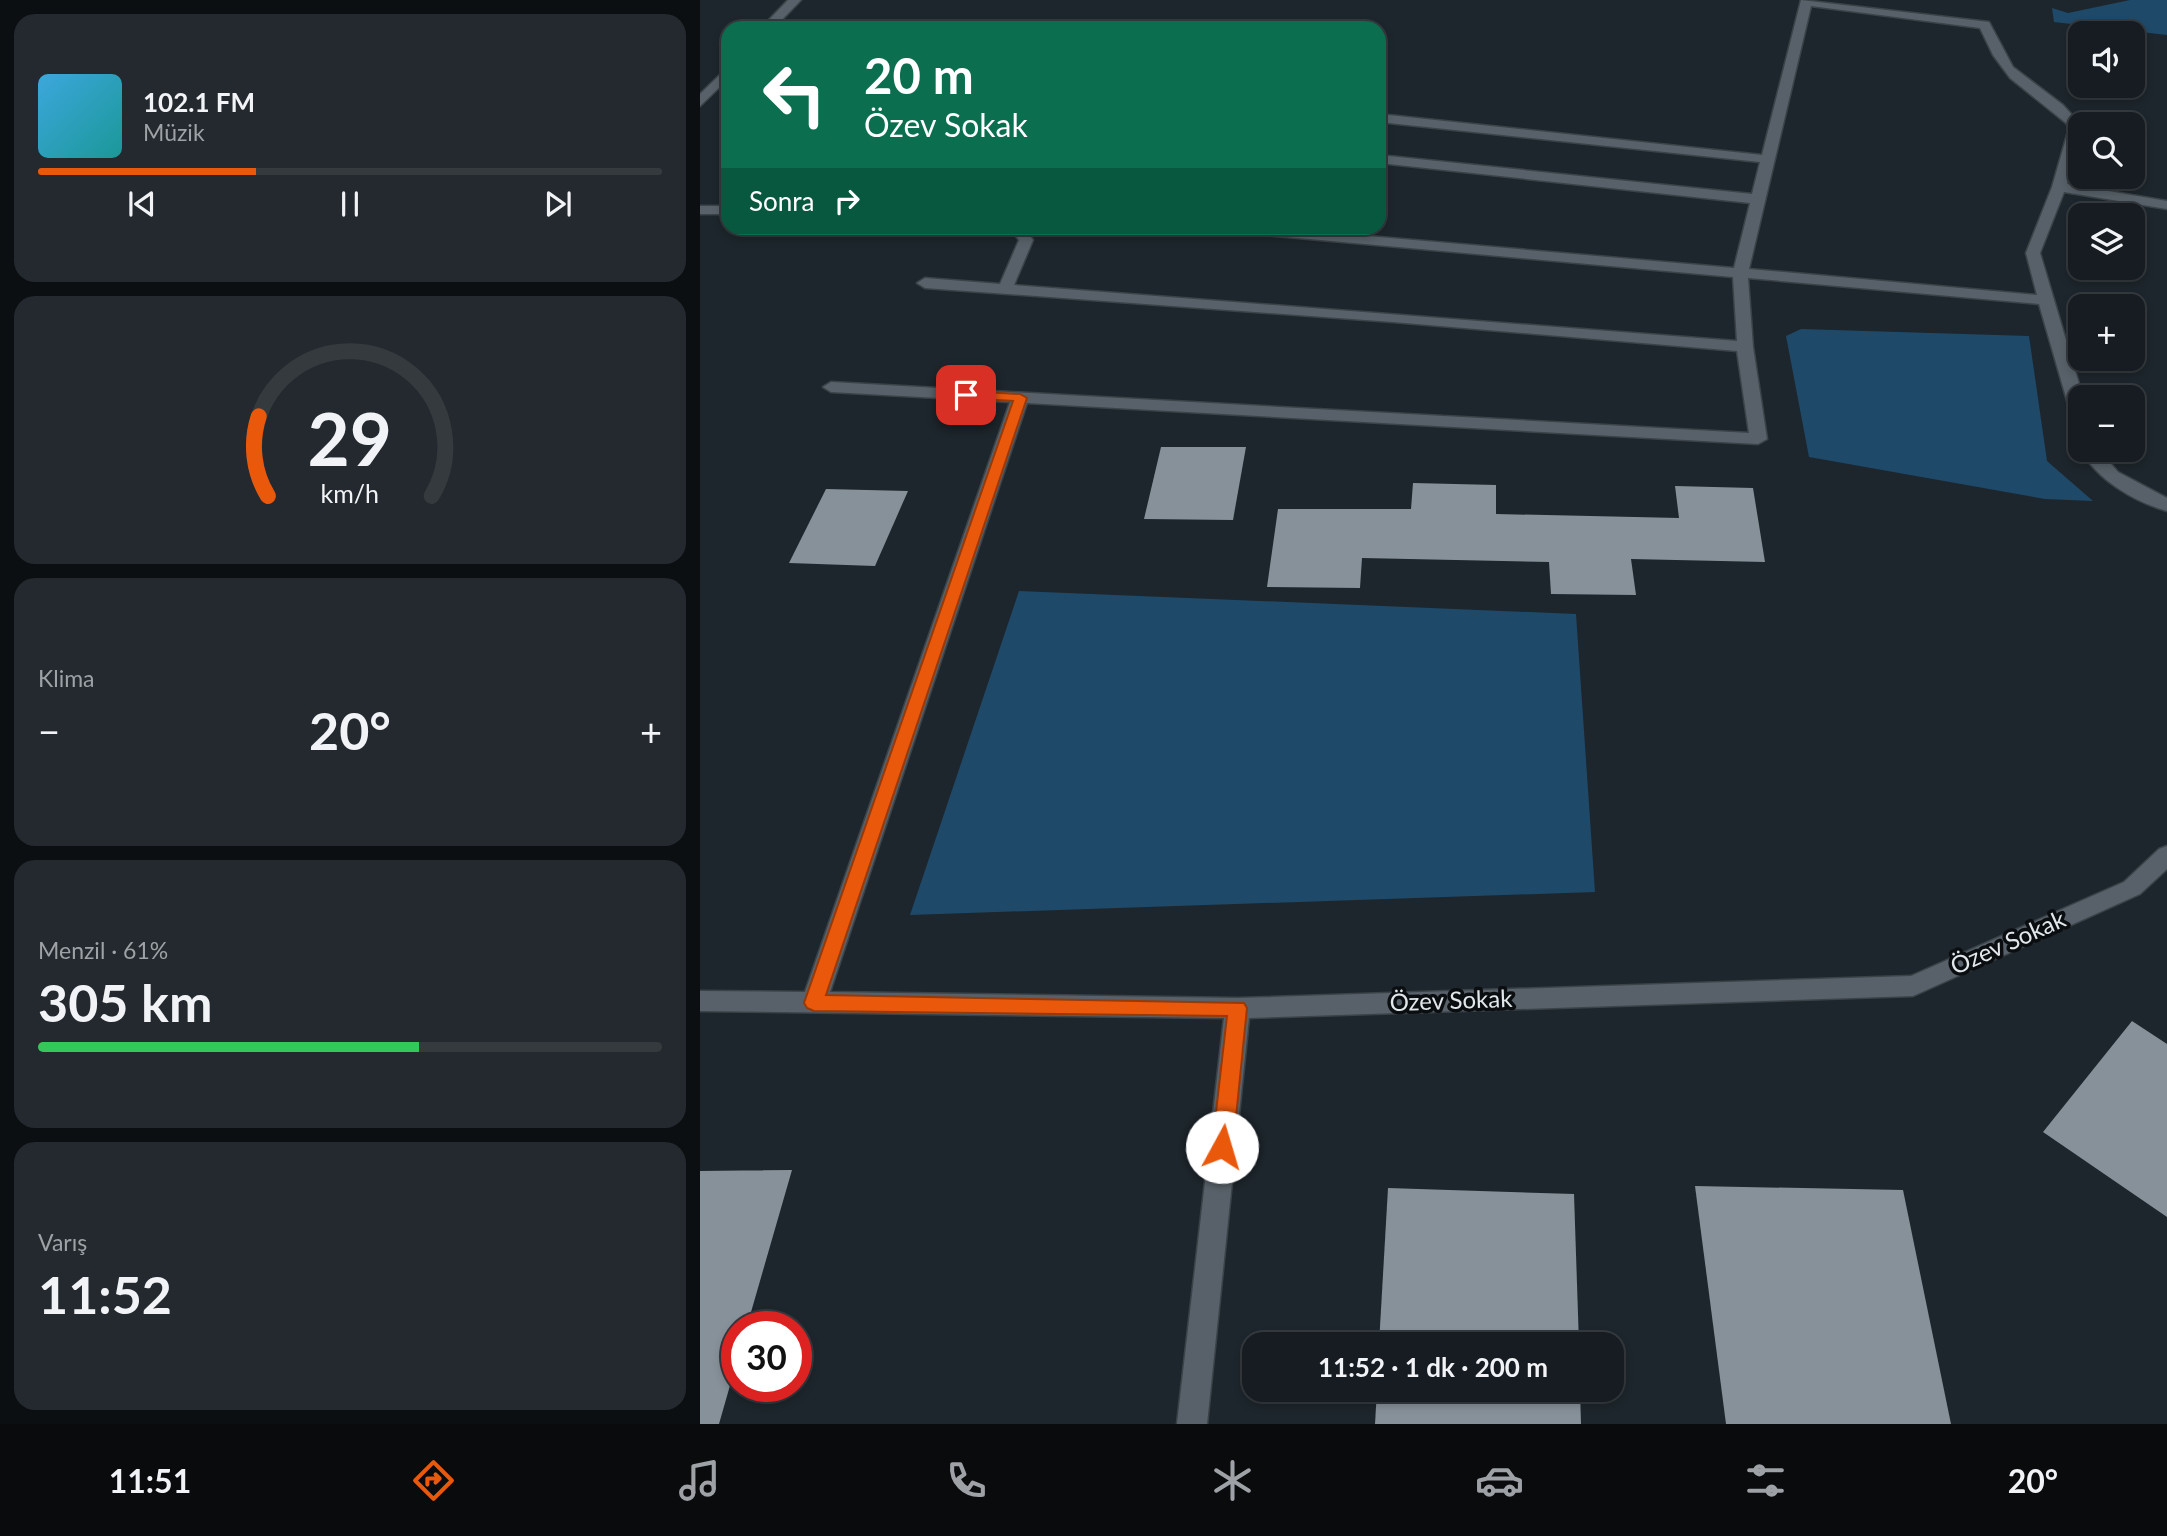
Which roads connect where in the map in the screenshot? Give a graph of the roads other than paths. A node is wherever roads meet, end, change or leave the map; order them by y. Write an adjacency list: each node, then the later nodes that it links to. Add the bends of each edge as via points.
1 (794, 0): 3 (street)
2 (1807, 1): 7 (street); 9 (street, via 1984,25 2018,79 2071,118 2076,128)
3 (774, 21)
4 (721, 79): 5 (street)
5 (700, 102)
6 (1386, 118): 7 (street)
7 (1766, 159): 10 (street)
8 (1386, 160): 10 (street)
9 (2059, 187): 11 (street); 19 (street, via 2033,253)
10 (1756, 199): 16 (street)
11 (2167, 205)
12 (700, 210): 13 (street)
13 (721, 210)
14 (1022, 235): 18 (street, via 1026,240)
15 (1310, 235): 16 (street)
16 (1740, 273): 19 (street); 20 (street)
17 (925, 283): 18 (street)
18 (1005, 289): 20 (street)
19 (2046, 300): 21 (street)
20 (1745, 347): 23 (street, via 1758,439)
21 (2071, 385)
22 (831, 387): 23 (street)
23 (1020, 398): 28 (street)
24 (2096, 462): 25 (street, via 2134,491)
25 (2167, 505)
26 (2167, 855): 29 (street, Özev Sokak, via 2132,888 1913,986)
27 (700, 1001): 28 (street, Özev Sokak)
28 (814, 1003): 29 (street, Özev Sokak)
29 (1238, 1008): 30 (street)
30 (1192, 1424)

